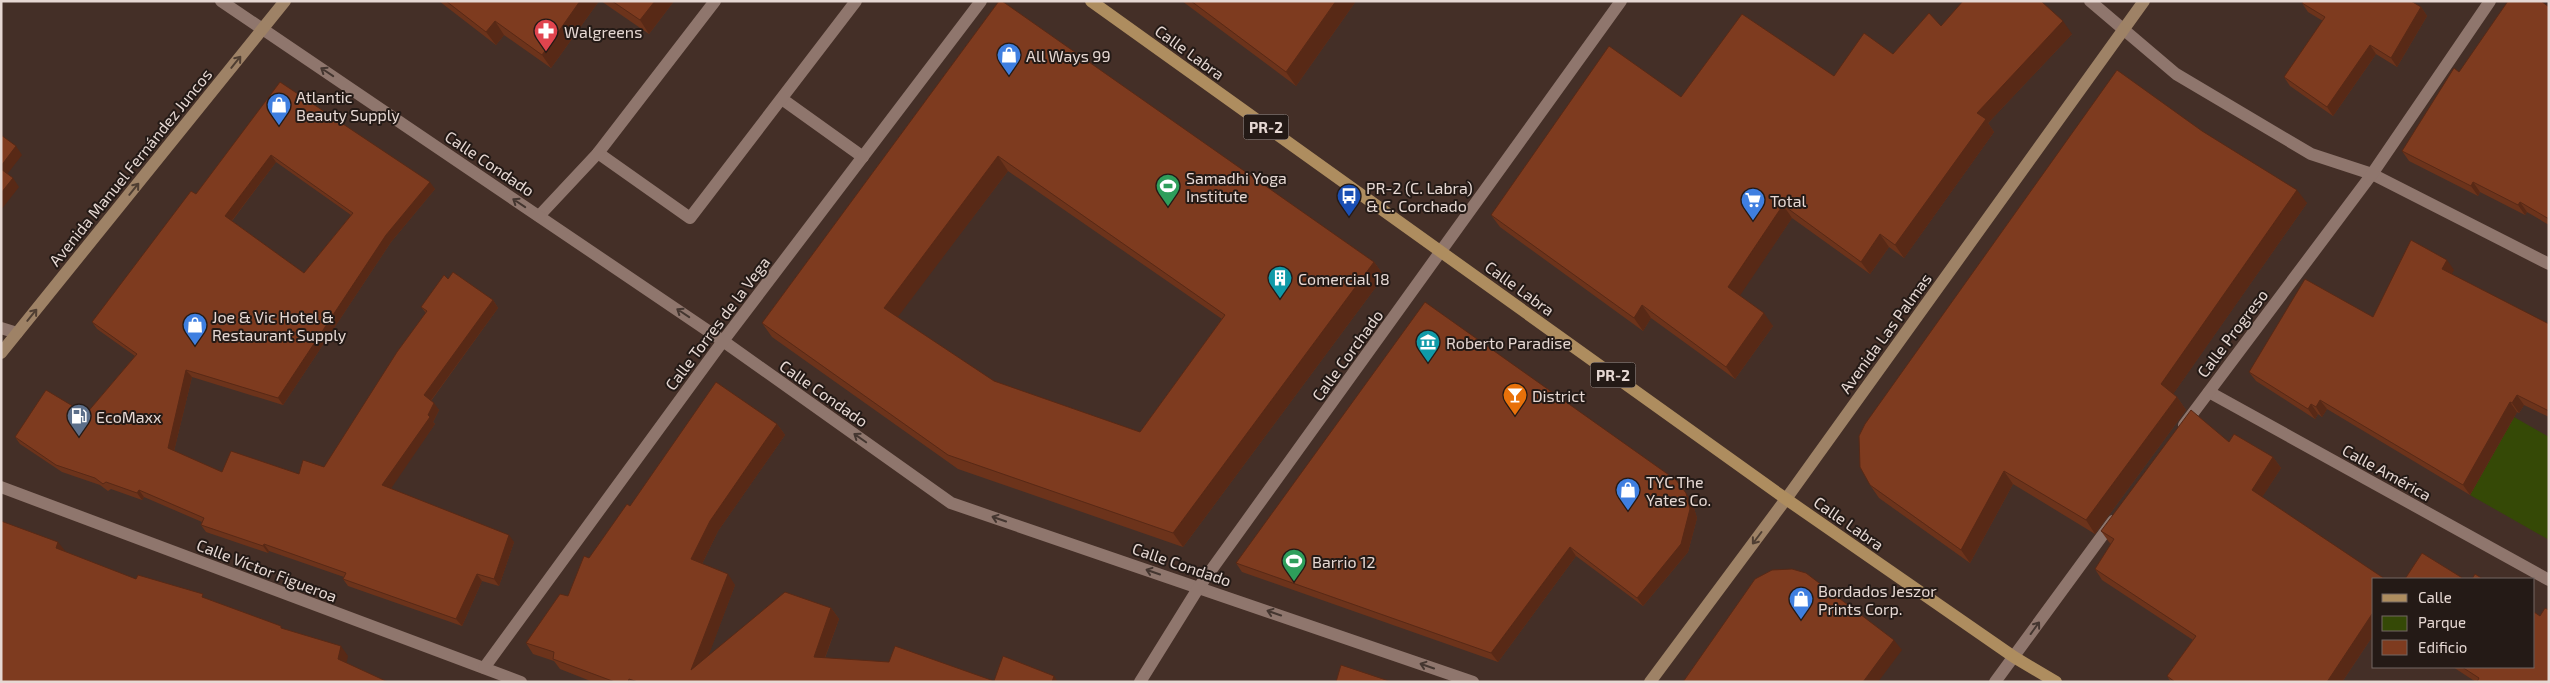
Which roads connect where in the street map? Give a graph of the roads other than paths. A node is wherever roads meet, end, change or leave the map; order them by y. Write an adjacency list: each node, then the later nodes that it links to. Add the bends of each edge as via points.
1 (221, 1): 11 (street, Calle Condado)
2 (285, 1): 11 (street, Avenida Manuel Fernández Juncos)
3 (715, 1): 14 (street)
4 (856, 1): 13 (street)
5 (981, 1): 15 (street, Calle Torres de la Vega)
6 (1091, 1): 18 (main road, Calle Labra / PR-2)
7 (1621, 1): 18 (street, Calle Corchado)
8 (2090, 1): 12 (street)
9 (2144, 1): 12 (street, Avenida Las Palmas)
10 (2490, 1): 16 (street, Calle Progreso)
11 (263, 29): 17 (street, Calle Condado, one-way to 11); 21 (street, Avenida Manuel Fernández Juncos, one-way to 11)
12 (2123, 31): 16 (street, via 2176,74 2311,154); 27 (street, Avenida Las Palmas)
13 (782, 99): 14 (street, via 690,218); 15 (street)
14 (598, 153): 17 (street)
15 (863, 157): 22 (street, Calle Torres de la Vega)
16 (2372, 174): 19 (street); 24 (street, Calle Progreso)
17 (539, 216): 22 (street, Calle Condado, one-way to 17)
18 (1441, 252): 27 (main road, Calle Labra / PR-2); 30 (street, Calle Corchado)
19 (2549, 264)
20 (1, 328): 21 (street)
21 (17, 333): 23 (street, Avenida Manuel Fernández Juncos)
22 (723, 341): 30 (street, Calle Condado, one-way to 22, via 951,503); 32 (street, Calle Torres de la Vega)
23 (1, 353)
24 (2209, 392): 25 (street, Calle Progreso); 29 (street, Calle América)
25 (2179, 432)
26 (1, 487): 32 (street, Calle Víctor Figueroa)
27 (1786, 499): 31 (main road, Calle Labra / PR-2); 36 (street, Avenida Las Palmas, one-way to 36)
28 (2120, 512): 31 (street, one-way to 28)
29 (2549, 580)
30 (1199, 587): 34 (street, Calle Corchado); 35 (street, Calle Condado, one-way to 30)
31 (2014, 657): 37 (street); 38 (main road, Calle Labra / PR-2)
32 (484, 668): 33 (street, Calle Víctor Figueroa)
33 (522, 682)
34 (1140, 682)
35 (1474, 682)
36 (1650, 682)
37 (1995, 682)
38 (2056, 682)

